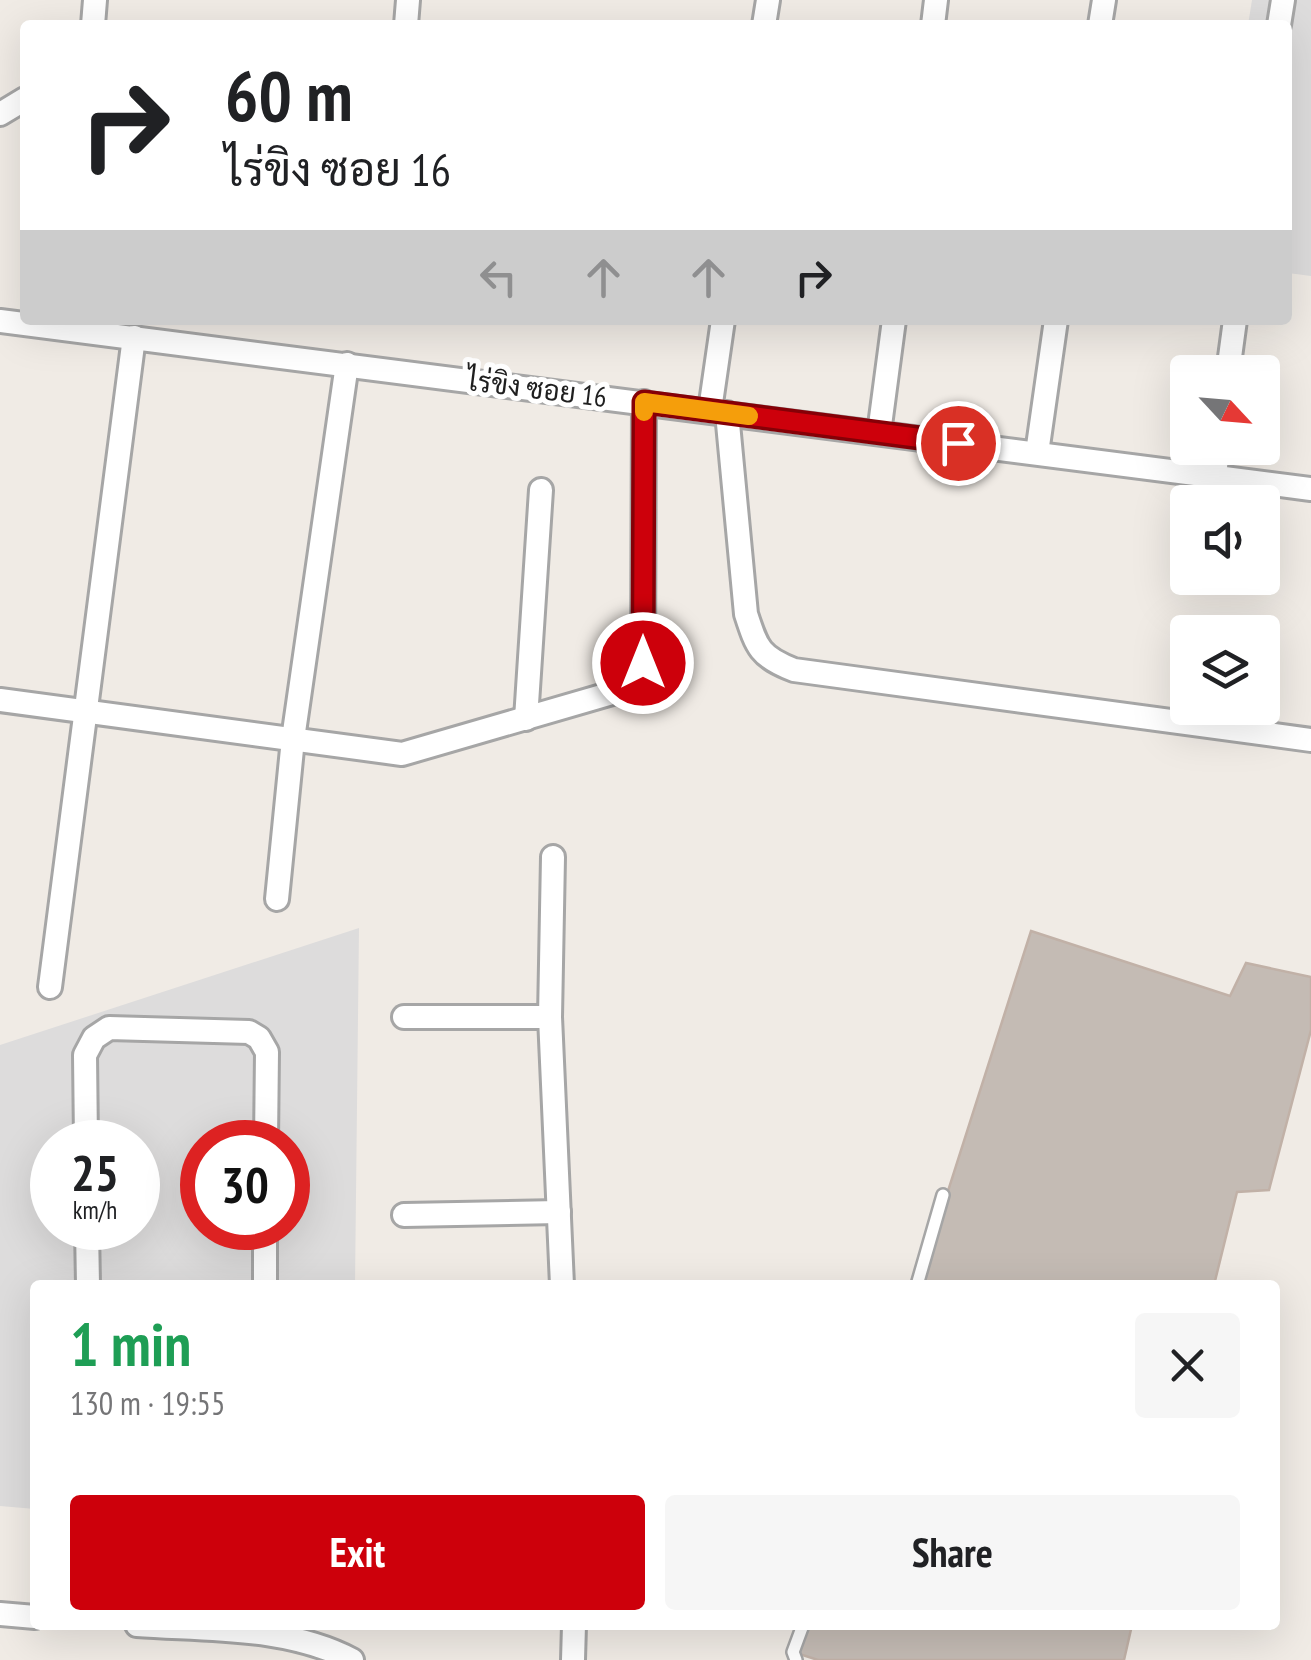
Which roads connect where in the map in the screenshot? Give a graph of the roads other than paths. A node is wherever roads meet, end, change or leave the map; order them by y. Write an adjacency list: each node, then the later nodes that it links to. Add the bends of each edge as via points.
1 (34, 325): 6 (street, ไร่ขิง ซอย 16)
2 (722, 325): 10 (street)
3 (893, 325): 11 (street)
4 (1055, 325): 12 (street)
5 (1234, 325): 7 (street)
6 (134, 337): 8 (street, ไร่ขิง ซอย 16); 18 (street)
7 (1230, 355)
8 (348, 364): 9 (street, ไร่ขิง ซอย 16); 20 (street)
9 (644, 402): 10 (street, ไร่ขิง ซอย 16); 19 (street, via 643,663 636,682)
10 (718, 412): 11 (street, ไร่ขิง ซอย 16); 21 (street, via 746,614 756,645 770,660 794,670)
11 (878, 432): 12 (street, ไร่ขิง ซอย 16)
12 (1036, 453): 14 (street, ไร่ขิง ซอย 16)
13 (1216, 465): 14 (street)
14 (1214, 476): 16 (street, ไร่ขิง ซอย 16)
15 (541, 490): 19 (street)
16 (1311, 490)
17 (0, 700): 18 (street)
18 (87, 711): 20 (street); 24 (street)
19 (526, 719): 20 (street, via 402,754)
20 (294, 739): 23 (street)
21 (1311, 740)
22 (554, 857): 26 (street)
23 (277, 899)
24 (50, 986)
25 (404, 1017): 26 (street)
26 (550, 1017): 30 (street)
27 (86, 1120): 28 (street, via 85,1055 109,1028 249,1032 267,1052)
28 (266, 1120)
29 (943, 1195): 37 (lane)
30 (559, 1212): 31 (street); 36 (street)
31 (404, 1215)
32 (87, 1250): 34 (street)
33 (265, 1250): 35 (street)
34 (88, 1280)
35 (265, 1280)
36 (562, 1280)
37 (918, 1280)
38 (0, 1614): 39 (street)
39 (30, 1617)
40 (213, 1630): 43 (street, via 277,1636)
41 (574, 1630): 44 (street)
42 (801, 1630): 45 (lane)
43 (352, 1660)
44 (572, 1660)
45 (796, 1660)

